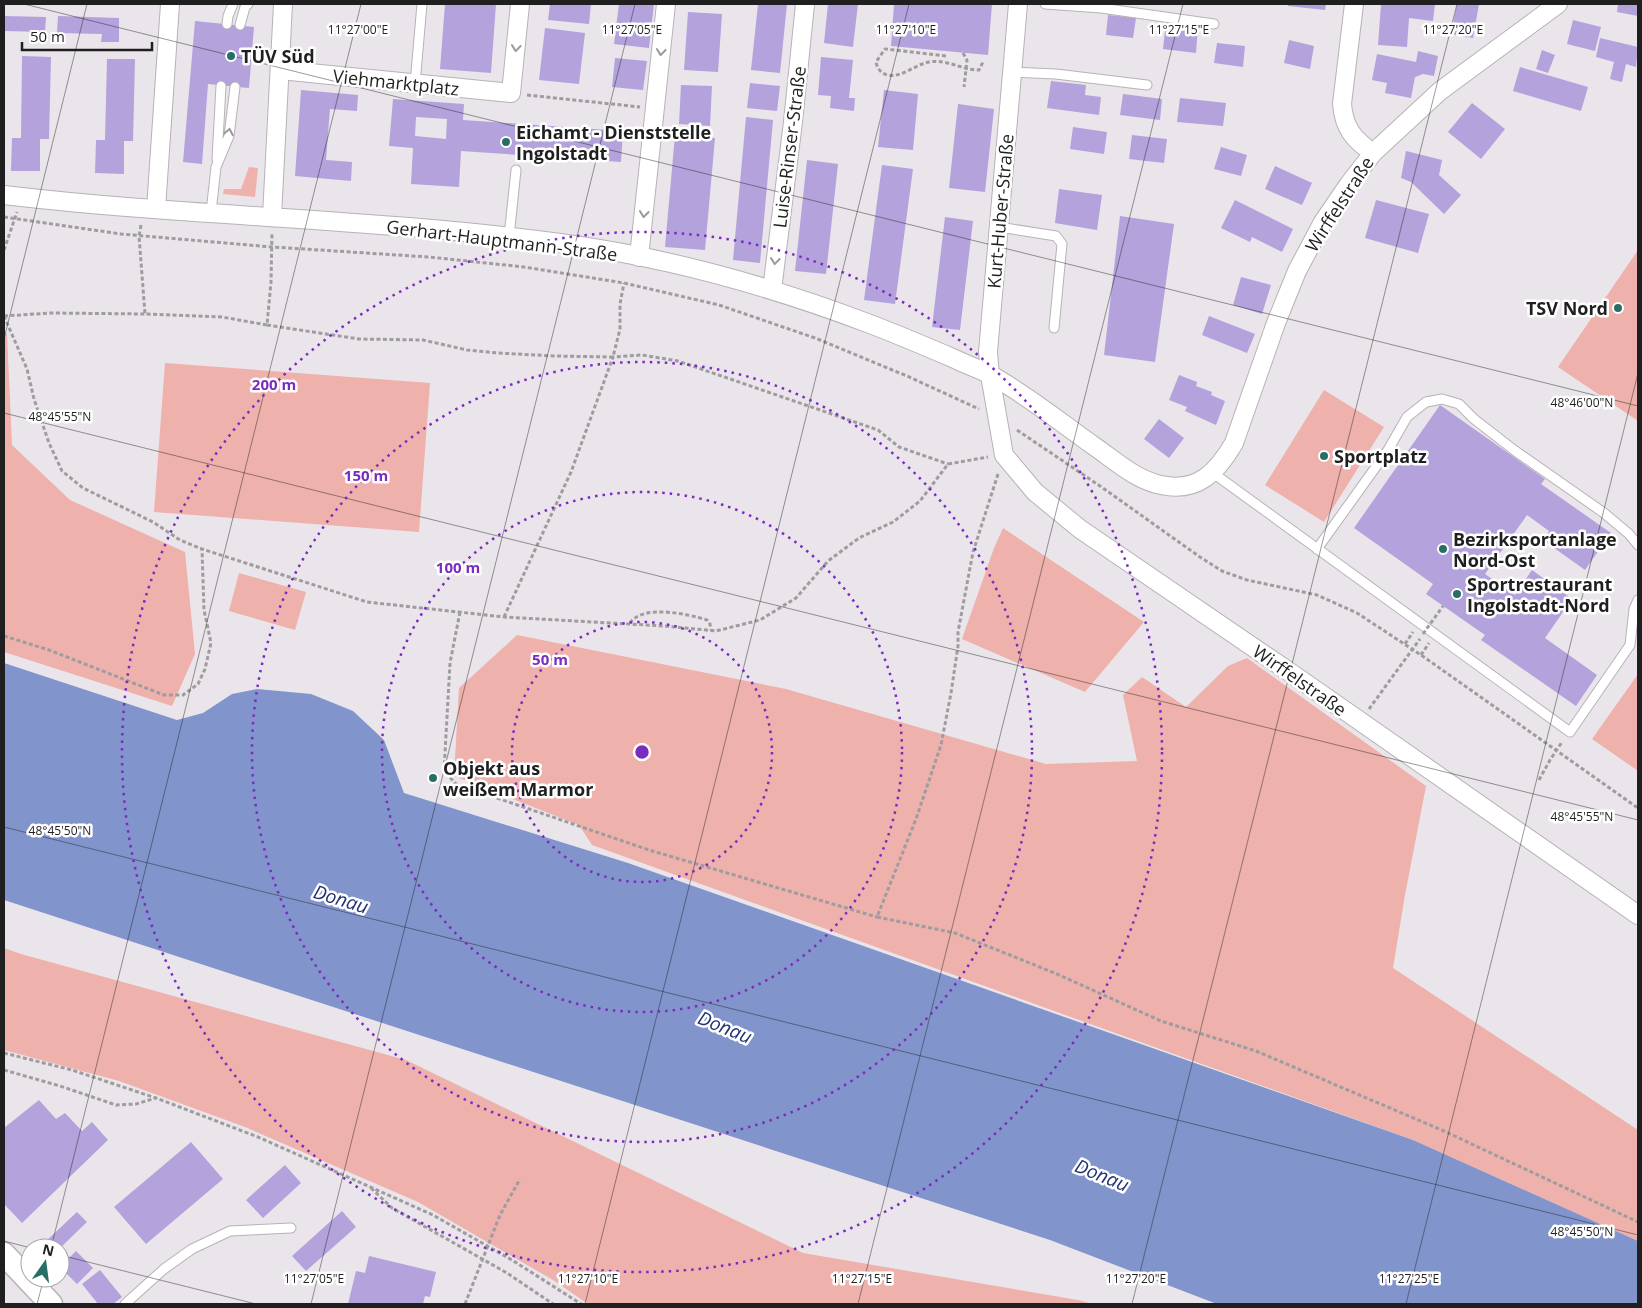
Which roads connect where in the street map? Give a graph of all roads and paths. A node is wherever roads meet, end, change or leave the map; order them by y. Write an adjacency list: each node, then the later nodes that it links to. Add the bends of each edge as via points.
1 (170, 4): 33 (street)
2 (233, 4): 13 (lane)
3 (248, 4): 15 (lane)
4 (283, 4): 20 (street)
5 (422, 4): 22 (lane)
6 (520, 4): 27 (street, one-way to 27)
7 (666, 4): 28 (street, one-way to 28)
8 (805, 4): 45 (street, Luise-Rinser-Straße, one-way to 45)
9 (1018, 4): 21 (street, Kurt-Huber-Straße)
10 (1044, 4): 14 (lane, via 1101,8)
11 (1354, 4): 29 (street, via 1343,118 1357,141)
12 (1558, 4): 29 (street, Wirffelstraße, via 1440,91)
13 (227, 24)
14 (1214, 24)
15 (240, 25)
16 (963, 53): 19 (path, via 967,60)
17 (946, 56): 19 (path, via 885,49 876,62 888,75 929,62 947,62)
18 (983, 62): 19 (path, via 978,70)
19 (966, 69): 26 (path)
20 (280, 70): 22 (street, Viehmarktplatz); 35 (street)
21 (1012, 72): 23 (lane); 38 (street, Kurt-Huber-Straße)
22 (415, 84): 27 (street, Viehmarktplatz)
23 (1148, 84)
24 (221, 86): 30 (lane)
25 (235, 87): 30 (lane, one-way to 25, via 229,136)
26 (964, 87)
27 (511, 93): 28 (path)
28 (655, 108): 43 (street, one-way to 43)
29 (1373, 153): 55 (street, Wirffelstraße, via 1323,222 1297,271 1234,443)
30 (216, 167): 34 (lane)
31 (516, 170): 40 (lane)
32 (12, 196): 33 (street, Gerhart-Hauptmann-Straße); 37 (path)
33 (156, 209): 34 (street, Gerhart-Hauptmann-Straße)
34 (211, 212): 35 (street, Gerhart-Hauptmann-Straße)
35 (272, 216): 40 (street, Gerhart-Hauptmann-Straße); 41 (path)
36 (4, 217): 37 (path)
37 (16, 219): 39 (path); 42 (path)
38 (999, 227): 49 (lane, via 1056,236 1062,244); 51 (street, Kurt-Huber-Straße, via 988,352)
39 (139, 236): 41 (path); 46 (path)
40 (509, 237): 43 (street, Gerhart-Hauptmann-Straße)
41 (272, 247): 44 (path, via 429,257 524,267); 48 (path)
42 (4, 250)
43 (639, 257): 45 (street, Gerhart-Hauptmann-Straße, via 706,271)
44 (624, 283): 50 (path, via 620,328); 52 (path, via 718,305 815,338)
45 (772, 290): 51 (street, Gerhart-Hauptmann-Straße, via 904,337)
46 (145, 314): 47 (path); 48 (path, via 222,317)
47 (4, 316): 57 (path, via 27,369 49,443 62,471 83,488)
48 (267, 324): 50 (path, via 359,339 424,340 498,353)
49 (1054, 328)
50 (613, 357): 54 (path, via 642,355 678,361 878,430 899,447); 62 (path, via 571,472)
51 (990, 375): 52 (street, Kurt-Huber-Straße); 55 (street, Gerhart-Hauptmann-Straße, via 1141,478 1179,487 1198,483)
52 (998, 417): 53 (street); 66 (path, via 1222,571 1247,580 1317,595 1357,613)
53 (1004, 455): 54 (path); 67 (street, Wirffelstraße, via 1035,492 1080,529); 73 (path, via 974,552 941,746)
54 (948, 464): 64 (path, via 920,501 893,522 860,538 828,561 796,598 760,620)
55 (1213, 473): 58 (lane)
56 (1638, 545): 58 (lane, via 1604,513 1514,450 1458,404 1442,399 1426,402 1407,417 1388,450)
57 (202, 549): 61 (path, via 367,602); 65 (path, via 204,610 211,643 198,684 183,695 164,695)
58 (1317, 549): 59 (lane, via 1570,732 1630,645)
59 (1638, 600)
60 (1443, 606): 66 (path, bridge)
61 (460, 612): 62 (path); 73 (path, via 450,663 444,771 456,784 649,850)
62 (504, 617): 63 (path)
63 (629, 624): 64 (path); 64 (path, via 642,615 678,613 707,620)
64 (711, 630)
65 (4, 636)
66 (1413, 649): 67 (path); 69 (path)
67 (1360, 721): 72 (street, Wirffelstraße)
68 (1565, 738): 69 (path)
69 (1557, 750): 70 (path); 71 (path)
70 (1539, 780)
71 (1638, 808)
72 (1638, 915)
73 (877, 917): 79 (path, via 955,933 1161,1021 1256,1051 1444,1131)
74 (4, 1053): 76 (path, via 72,1070)
75 (4, 1070): 76 (path, via 116,1105)
76 (156, 1098): 78 (path, via 258,1137)
77 (520, 1179): 81 (path)
78 (369, 1186): 81 (path, via 433,1215); 83 (path, via 392,1208)
79 (1638, 1222)
80 (291, 1228): 85 (lane, via 222,1234 192,1249 164,1269)
81 (487, 1246): 83 (path); 88 (path)
82 (4, 1254): 84 (street)
83 (482, 1259): 86 (path); 87 (path)
84 (51, 1304)
85 (125, 1304)
86 (465, 1304)
87 (553, 1304)
88 (581, 1304)

